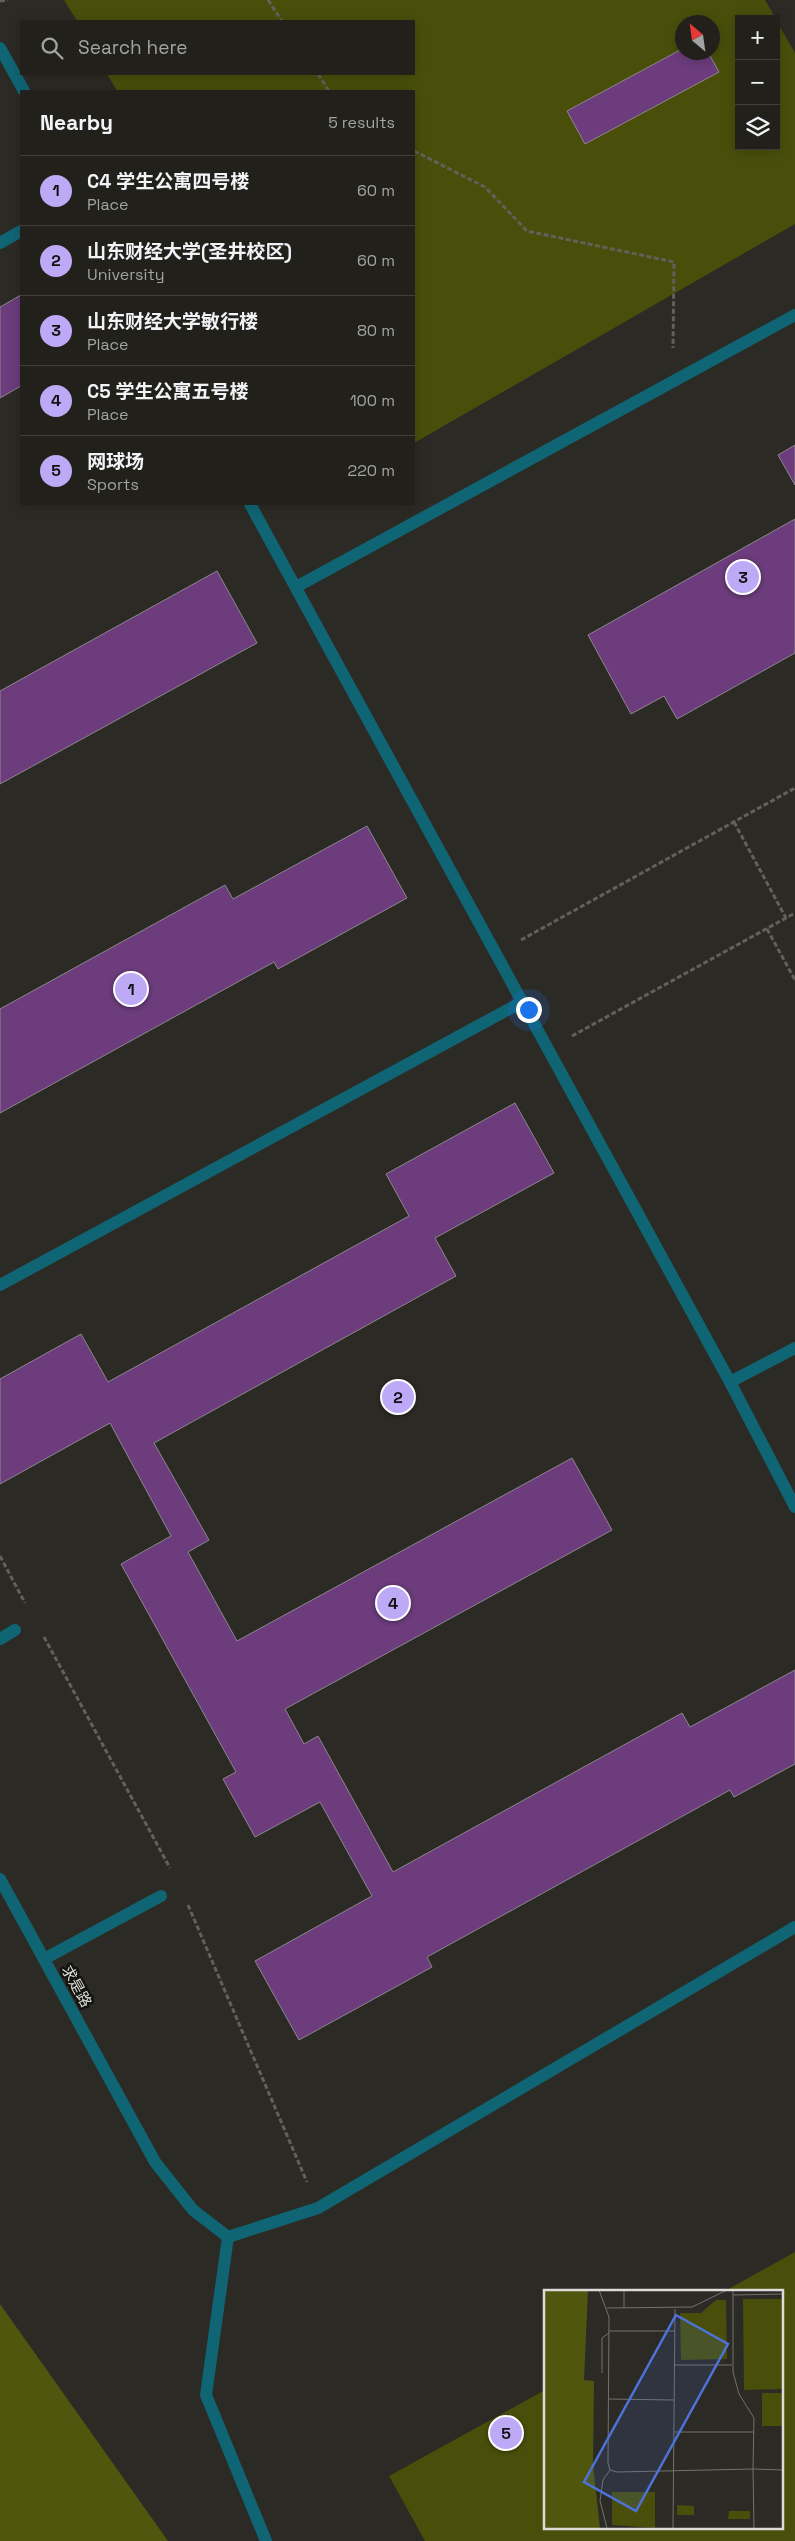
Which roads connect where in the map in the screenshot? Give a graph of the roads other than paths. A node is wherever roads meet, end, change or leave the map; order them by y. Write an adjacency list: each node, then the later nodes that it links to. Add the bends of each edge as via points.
1 (0, 48): 2 (street)
2 (23, 90)
3 (20, 232): 4 (street)
4 (0, 243)
5 (795, 315): 7 (street)
6 (251, 505): 7 (street)
7 (296, 587): 8 (street)
8 (522, 1002): 9 (street); 11 (street)
9 (0, 1285)
10 (795, 1348): 11 (street)
11 (730, 1382): 12 (street)
12 (795, 1507)
13 (15, 1630): 14 (street)
14 (0, 1639)
15 (0, 1879): 18 (street, 求是路)
16 (161, 1896): 18 (street)
17 (795, 1927): 19 (street, via 318,2208)
18 (44, 1959): 19 (street, 求是路, via 155,2162 193,2210)
19 (228, 2237): 20 (street, via 206,2395)
20 (266, 2541)

